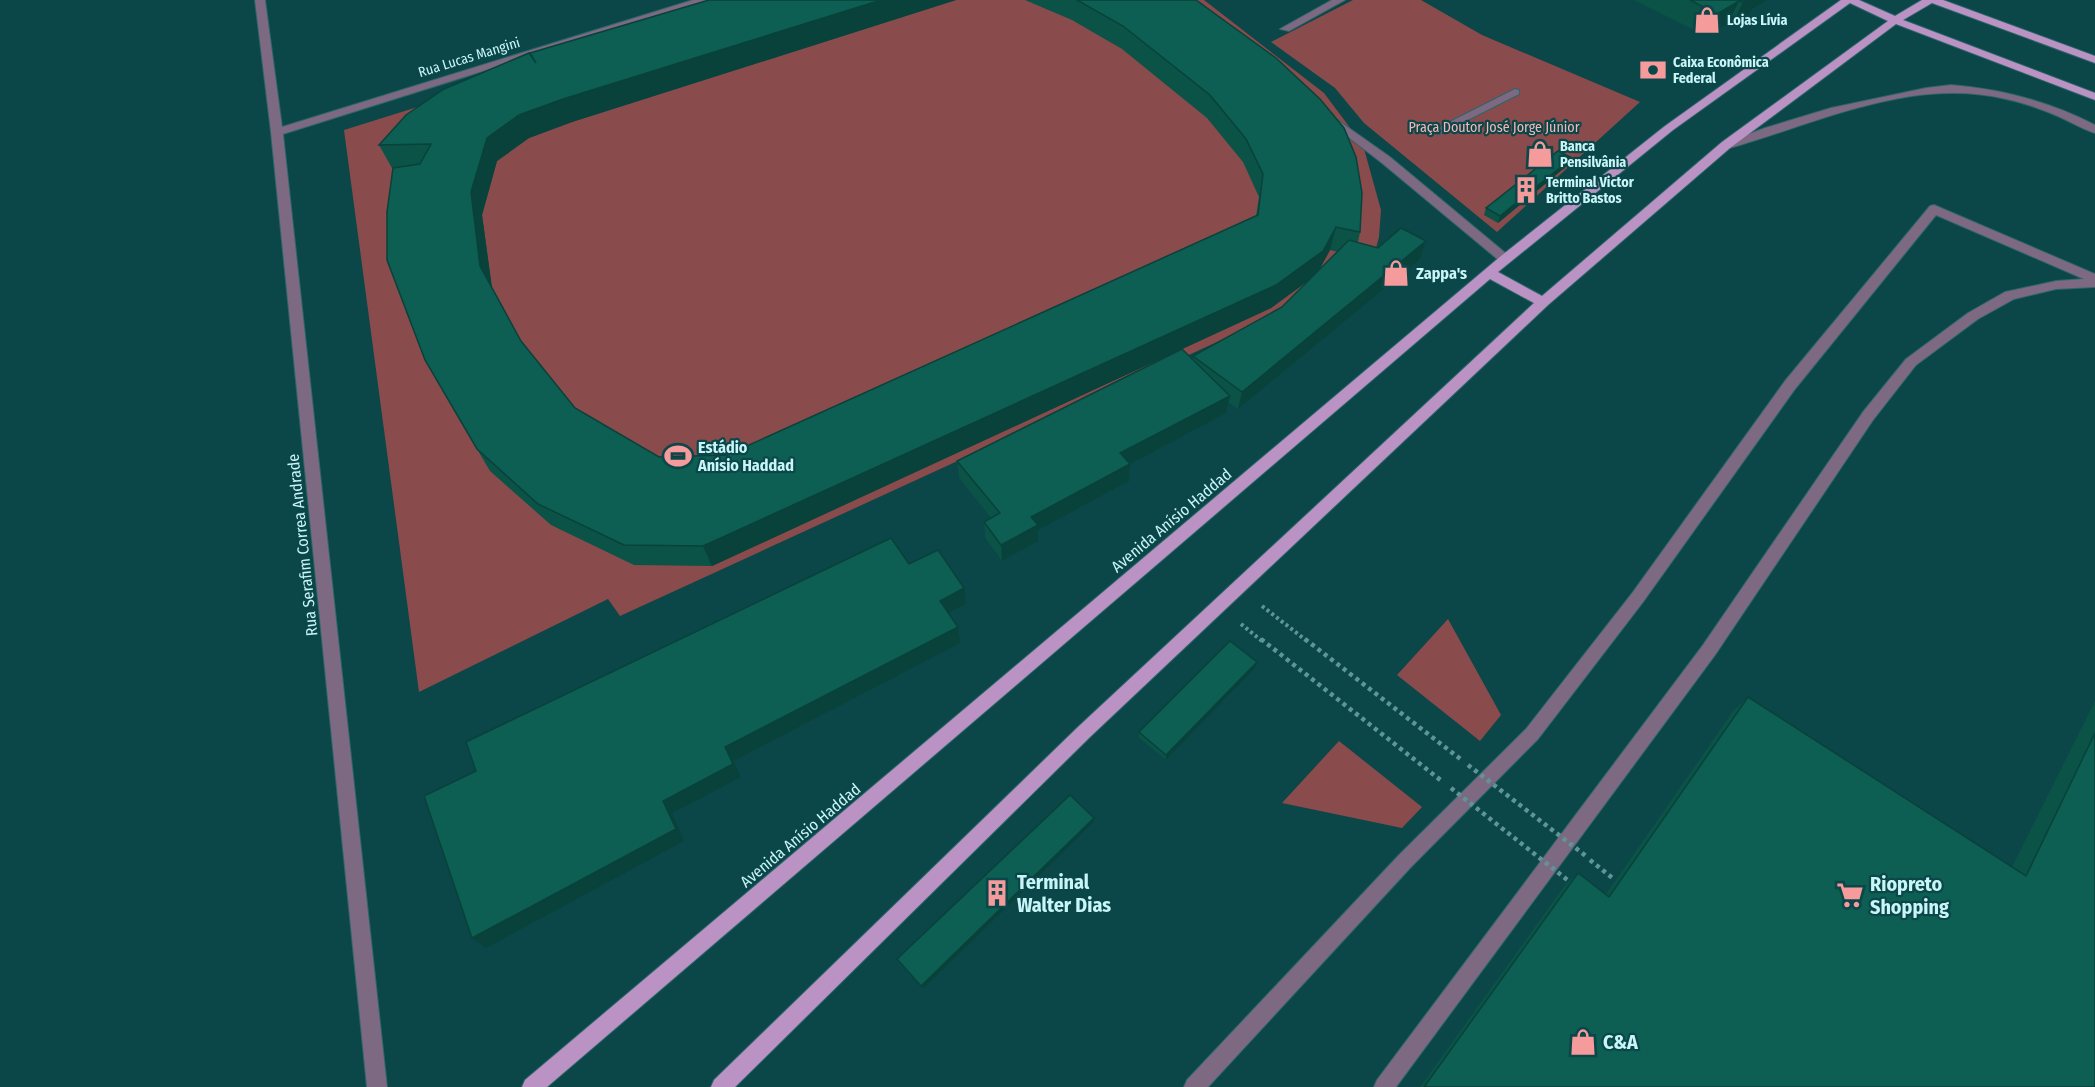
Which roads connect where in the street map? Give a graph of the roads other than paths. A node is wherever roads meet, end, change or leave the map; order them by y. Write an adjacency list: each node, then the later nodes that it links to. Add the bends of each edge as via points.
1 (260, 0): 15 (street, Rua Serafim Correa Andrade)
2 (704, 0): 15 (street, Rua Lucas Mangini)
3 (1340, 0): 8 (street)
4 (1849, 0): 7 (main road); 17 (main road, Avenida Anísio Haddad, via 1669,128)
5 (1929, 0): 7 (main road)
6 (1934, 0): 9 (main road)
7 (1895, 20): 11 (main road); 16 (main road)
8 (1285, 29)
9 (2095, 60)
10 (1515, 92): 14 (street)
11 (2095, 97)
12 (1319, 109): 17 (street)
13 (2095, 130): 16 (street, via 2049,108 2012,97 1949,88 1870,101)
14 (1437, 131)
15 (277, 132): 21 (street, Rua Serafim Correa Andrade)
16 (1726, 145): 20 (main road)
17 (1505, 259): 18 (main road, Avenida Anísio Haddad)
18 (1489, 273): 20 (main road); 22 (main road, Avenida Anísio Haddad)
19 (2095, 281): 24 (street, via 1934,209 1790,385 1638,597 1532,734 1405,861); 25 (street, via 2010,296 1965,321 1911,362 1868,416 1709,650)
20 (1543, 302): 23 (main road, via 1217,605)
21 (377, 1087)
22 (532, 1087)
23 (721, 1087)
24 (1194, 1087)
25 (1383, 1087)

